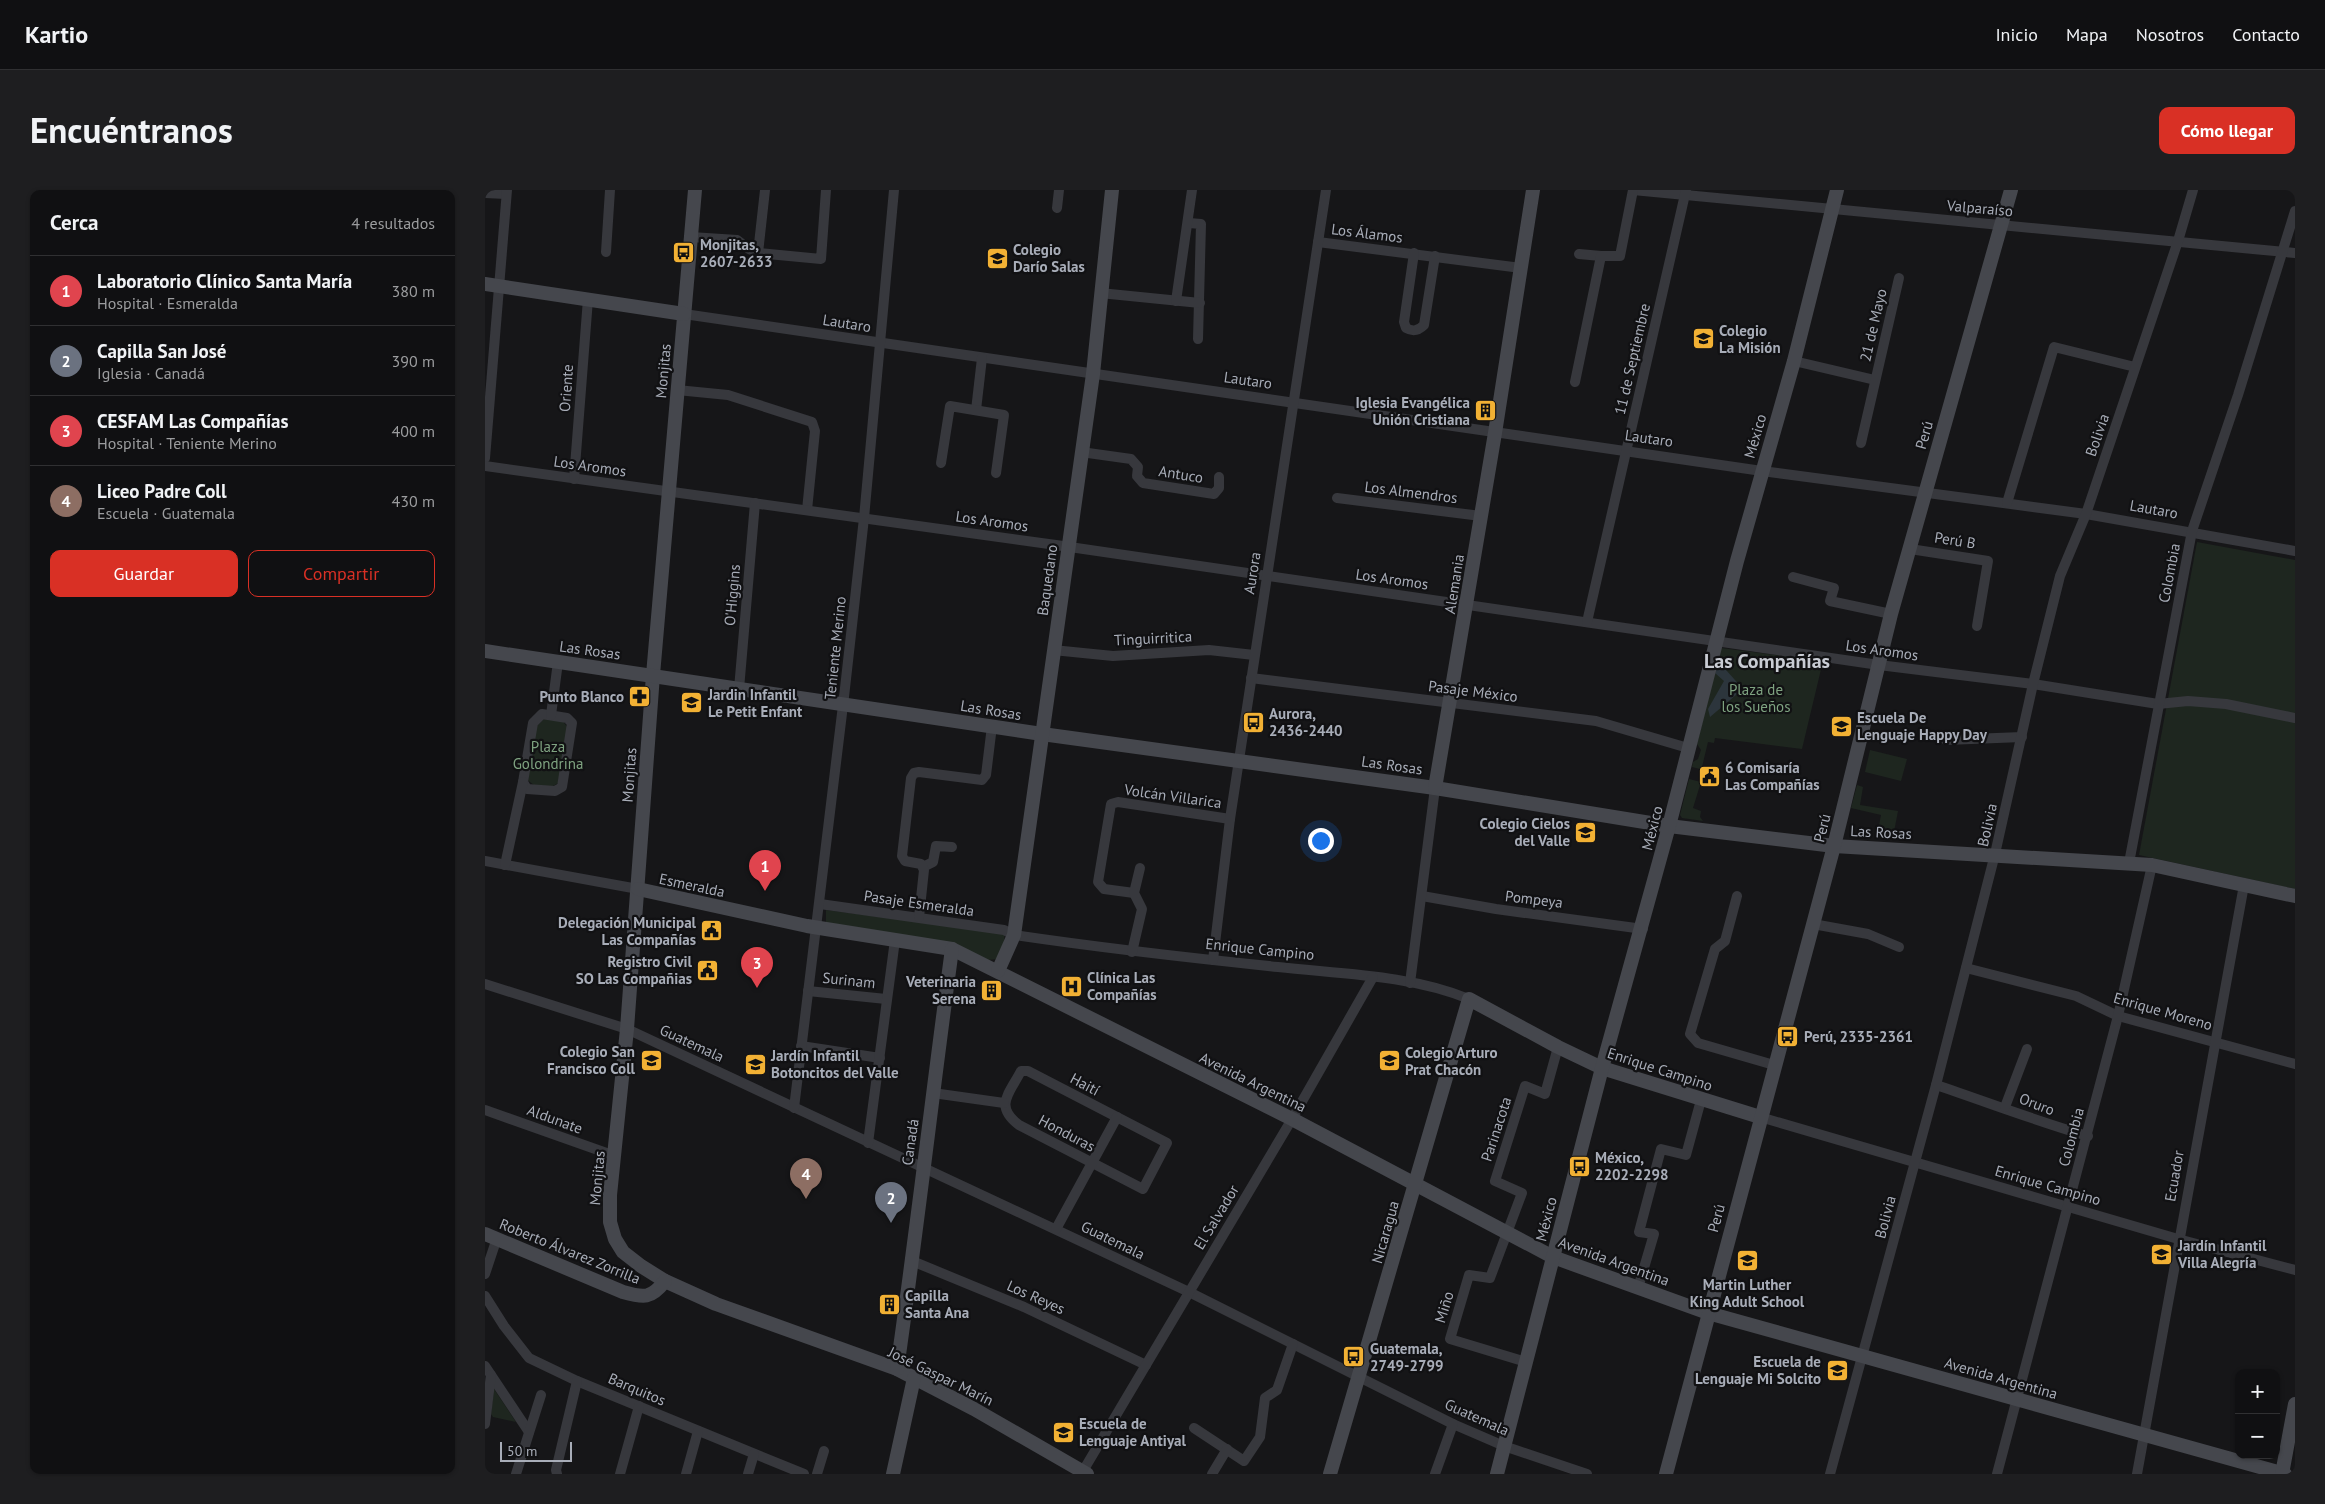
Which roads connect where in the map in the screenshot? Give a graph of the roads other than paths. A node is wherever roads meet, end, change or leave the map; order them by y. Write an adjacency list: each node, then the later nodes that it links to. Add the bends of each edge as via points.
1 (610, 190): 27 (street)
2 (695, 190): 23 (street, Monjitas)
3 (765, 190): 28 (street)
4 (826, 190): 28 (street, via 821,259)
5 (894, 190): 43 (street, Teniente Merino)
6 (1059, 190): 18 (street)
7 (1112, 190): 37 (street, Baquedano)
8 (1192, 190): 21 (street)
9 (1325, 190): 24 (street, Aurora)
10 (1533, 190): 34 (street, Alemania)
11 (1633, 190): 16 (street, Valparaíso); 33 (street, via 1620,256)
12 (1837, 190): 19 (street, México)
13 (2011, 190): 22 (street, Perú)
14 (2193, 190): 25 (street, Bolivia)
15 (507, 192): 17 (street); 36 (street)
16 (1685, 192): 19 (street, Valparaíso); 55 (street, 11 de Septiembre)
17 (485, 193)
18 (1057, 208)
19 (1833, 209): 22 (street, Valparaíso); 45 (street, México)
20 (2295, 211): 26 (street, Colombia)
21 (1189, 223): 39 (street); 40 (street, via 1201,224)
22 (2002, 225): 25 (street, Valparaíso); 65 (street, Perú)
23 (691, 237): 28 (street, via 737,240); 41 (street, Monjitas)
24 (1318, 242): 29 (street, Los Álamos); 51 (street, Aurora)
25 (2178, 242): 26 (street, Valparaíso); 46 (street, Bolivia)
26 (2283, 251): 30 (street, Valparaíso); 73 (street, Colombia)
27 (606, 252)
28 (759, 253)
29 (1414, 253): 32 (street, Los Álamos); 32 (street, Los Álamos, via 1404,322 1412,331 1424,325)
30 (2295, 253)
31 (1579, 254): 33 (street)
32 (1435, 256): 34 (street, Los Álamos)
33 (1601, 256): 49 (street)
34 (1521, 268): 53 (street, Alemania)
35 (1899, 278): 48 (street, 21 de Mayo)
36 (491, 284): 38 (street, Lautaro); 57 (street)
37 (1101, 293): 39 (street); 47 (street, Baquedano)
38 (588, 299): 41 (street, Lautaro); 63 (street, Oriente)
39 (1176, 301): 40 (street)
40 (1200, 303): 42 (street)
41 (684, 314): 43 (street, Lautaro); 50 (street, Monjitas)
42 (1197, 339)
43 (880, 344): 44 (street, Lautaro); 72 (street, Teniente Merino)
44 (983, 358): 47 (street, Lautaro); 52 (street)
45 (1794, 361): 48 (street, 21 de Mayo); 60 (street, México)
46 (2135, 367): 68 (street, via 2054,347); 70 (street, Bolivia)
47 (1093, 374): 51 (street, Lautaro); 56 (street, Baquedano)
48 (1875, 380): 54 (street, 21 de Mayo)
49 (1575, 382)
50 (677, 390): 64 (street, Monjitas); 69 (street, via 728,395 812,422 815,431)
51 (1293, 403): 53 (street, Lautaro); 77 (street, Aurora)
52 (976, 410): 58 (street, via 950,406); 61 (street, via 1004,415)
53 (1495, 433): 55 (street, Lautaro); 71 (street, Alemania)
54 (1861, 443)
55 (1627, 451): 60 (street, Lautaro); 81 (street, 11 de Septiembre)
56 (1081, 452): 62 (street, Antuco, via 1131,459 1138,466 1137,476 1143,483 1214,494 1219,488); 74 (street, Baquedano)
57 (485, 458)
58 (941, 463)
59 (485, 466): 63 (street, Los Aromos)
60 (1762, 471): 65 (street, Lautaro); 83 (street, México)
61 (996, 472)
62 (1219, 477)
63 (574, 479): 64 (street, Los Aromos)
64 (668, 492): 67 (street, Los Aromos); 89 (street, Monjitas)
65 (1925, 493): 68 (street, Lautaro); 75 (street, Perú)
66 (1337, 498): 71 (street, Los Almendros)
67 (755, 503): 69 (street, Los Aromos); 92 (street, O'Higgins)
68 (2007, 504): 70 (street, Lautaro)
69 (807, 510): 72 (street, Los Aromos)
70 (2086, 514): 73 (street, Lautaro); 91 (street, Bolivia, via 2060,576)
71 (1481, 516): 79 (street, Alemania)
72 (864, 518): 74 (street, Los Aromos); 93 (street, Teniente Merino)
73 (2192, 532): 76 (street, Lautaro); 95 (street, Colombia)
74 (1068, 547): 77 (street, Los Aromos); 84 (street, Baquedano)
75 (1910, 549): 80 (street, Perú); 82 (street, Perú B, via 1988,561)
76 (2295, 551)
77 (1267, 576): 79 (street, Los Aromos); 86 (street, Aurora)
78 (1793, 578): 80 (street, via 1834,588 1830,601)
79 (1467, 605): 81 (street, Los Aromos); 94 (street, Alemania)
80 (1891, 614): 88 (street, Perú)
81 (1587, 622): 83 (street, Los Aromos)
82 (1977, 626)
83 (1718, 641): 88 (street, Los Aromos); 102 (street, México)
84 (1053, 650): 86 (street, Tinguirritica, via 1113,656 1209,650); 99 (street, Baquedano)
85 (485, 651): 87 (street, Las Rosas)
86 (1254, 655): 90 (street, Aurora)
87 (558, 662): 89 (street, Las Rosas); 96 (street)
88 (1879, 665): 91 (street, Los Aromos); 108 (street, Perú)
89 (653, 675): 92 (street, Las Rosas); 118 (street, Monjitas)
90 (1251, 678): 94 (street, Pasaje México); 103 (street, Aurora)
91 (2033, 684): 95 (street, Los Aromos); 100 (street, Bolivia)
92 (739, 689): 93 (street, Las Rosas)
93 (844, 704): 98 (street, Las Rosas); 123 (street, Teniente Merino)
94 (1450, 704): 102 (street, Pasaje México, via 1596,721); 105 (street, Alemania)
95 (2159, 704): 97 (street, Los Aromos, via 2188,701 2226,704); 112 (street, Colombia)
96 (551, 715): 104 (street, via 542,714 533,723); 104 (street, via 567,718 572,723 562,787 555,791 527,789)
97 (2295, 718)
98 (992, 726): 99 (street, Las Rosas); 115 (street, via 983,780 919,772 912,776 902,856 905,861)
99 (1043, 734): 103 (street, Las Rosas); 128 (street, Baquedano)
100 (2023, 737): 101 (street); 110 (street, Bolivia)
101 (1946, 740)
102 (1688, 748): 107 (street, México)
103 (1239, 760): 105 (street, Las Rosas); 106 (street, Aurora)
104 (523, 782): 113 (street)
105 (1435, 788): 107 (street, Las Rosas); 120 (street, Alemania)
106 (1230, 819): 119 (street, Volcán Villarica, via 1118,802 1111,804 1098,882 1104,889); 133 (street, Aurora)
107 (1669, 826): 108 (street, Las Rosas); 127 (street, México)
108 (1835, 846): 110 (street, Las Rosas); 125 (street, Perú)
109 (952, 847): 115 (street, via 936,846 933,862)
110 (1995, 854): 112 (street, Las Rosas); 134 (street, Bolivia)
111 (485, 861): 113 (street, Esmeralda)
112 (2129, 863): 114 (street, Las Rosas)
113 (505, 865): 118 (street, Esmeralda)
114 (2152, 865): 117 (street, Las Rosas); 142 (street, Colombia)
115 (923, 867): 124 (street)
116 (1140, 868): 119 (street)
117 (2244, 885): 122 (street, Las Rosas); 144 (street, Ecuador)
118 (638, 889): 126 (street, Esmeralda); 143 (street, Monjitas)
119 (1134, 893): 132 (street, via 1142,909)
120 (1422, 896): 127 (street, Pompeya); 137 (street, Alemania)
121 (1737, 896): 150 (street, via 1725,941 1715,950 1690,1034 1698,1043)
122 (2295, 896)
123 (820, 904): 124 (street, Pasaje Esmeralda); 126 (street, Teniente Merino)
124 (919, 917): 128 (street, Pasaje Esmeralda, via 1005,930)
125 (1813, 924): 130 (street, via 1868,934); 150 (street, Perú)
126 (817, 928): 129 (street, Esmeralda); 139 (street, Teniente Merino)
127 (1643, 928): 151 (street, México)
128 (1014, 935): 132 (street, Enrique Campino); 135 (street, Baquedano)
129 (895, 940): 131 (street, Esmeralda); 140 (street)
130 (1899, 947)
131 (952, 949): 135 (street, Avenida Argentina); 153 (street, Canadá)
132 (1132, 952): 133 (street, Enrique Campino)
133 (1213, 960): 136 (street, Enrique Campino)
134 (1966, 968): 142 (street, Enrique Moreno, via 2076,996); 152 (street, Bolivia)
135 (998, 971): 161 (street, Avenida Argentina)
136 (1373, 977): 137 (street, Enrique Campino); 161 (street, El Salvador)
137 (1409, 983): 141 (street, Enrique Campino)
138 (485, 984): 143 (street, Guatemala)
139 (808, 991): 140 (street, Surinam); 145 (street, Teniente Merino)
140 (886, 999): 148 (street)
141 (1469, 999): 146 (street, Enrique Campino); 169 (street, Nicaragua)
142 (2118, 1016): 144 (street, Enrique Moreno); 162 (street, Colombia)
143 (627, 1029): 157 (street, Guatemala); 165 (street, Monjitas)
144 (2214, 1041): 149 (street, Enrique Moreno); 174 (street, Ecuador)
145 (801, 1046): 148 (street); 157 (street, Teniente Merino)
146 (1558, 1047): 151 (street, Enrique Campino); 172 (street, Parinacota, via 1545,1094 1525,1086 1495,1180 1522,1192)
147 (2027, 1049): 156 (street, Oruro)
148 (880, 1058): 163 (street)
149 (2295, 1064)
150 (1774, 1065): 160 (street, Perú)
151 (1602, 1068): 154 (street, Enrique Campino); 175 (street, México)
152 (1936, 1085): 156 (street, Oruro); 167 (street, Bolivia)
153 (933, 1093): 155 (street); 168 (street, Canadá)
154 (1701, 1100): 160 (street, Enrique Campino); 180 (street, via 1686,1155 1661,1149 1639,1232 1654,1234)
155 (1004, 1103): 159 (street, Haití, via 1021,1071 1028,1071); 166 (street, Honduras, via 1009,1117 1019,1125)
156 (2005, 1107): 162 (street, Oruro)
157 (794, 1108): 163 (street, Guatemala)
158 (485, 1110): 165 (street, Aldunate)
159 (1117, 1117): 164 (street, Haití); 166 (street)
160 (1760, 1117): 167 (street, Enrique Campino); 184 (street, Perú)
161 (1292, 1119): 169 (street, Avenida Argentina); 181 (street, El Salvador)
162 (2087, 1136): 170 (street, Colombia)
163 (868, 1143): 168 (street, Guatemala)
164 (1167, 1143): 166 (street, Honduras, via 1143,1189)
165 (615, 1156): 179 (street, Monjitas, via 610,1222 615,1239 623,1252)
166 (1092, 1163): 171 (street)
167 (1915, 1164): 170 (street, Enrique Campino); 186 (street, Bolivia)
168 (922, 1167): 171 (street, Guatemala); 176 (street, Canadá)
169 (1415, 1185): 172 (street, Avenida Argentina); 191 (street, Nicaragua)
170 (2069, 1207): 174 (street, Enrique Campino); 195 (street, Colombia)
171 (1056, 1229): 181 (street, Guatemala)
172 (1507, 1232): 175 (street, Avenida Argentina); 187 (street, Miño, via 1490,1278 1469,1276 1450,1339)
173 (491, 1236): 178 (street); 179 (street, Roberto Álvarez Zorrilla, via 643,1298 657,1292)
174 (2178, 1239): 177 (street, Enrique Campino); 203 (street, Ecuador)
175 (1553, 1257): 180 (street, Avenida Argentina); 187 (street, México)
176 (912, 1261): 188 (street, Los Reyes, via 1023,1307); 189 (street, Canadá)
177 (2295, 1270)
178 (485, 1274)
179 (665, 1281): 183 (street, Monjitas)
180 (1638, 1288): 184 (street, Avenida Argentina)
181 (1189, 1292): 185 (street, Guatemala); 188 (street, El Salvador)
182 (485, 1296): 193 (street, Barquitos, via 529,1358)
183 (716, 1304): 189 (street, José Gaspar Marín)
184 (1708, 1313): 186 (street, Avenida Argentina); 224 (street, Perú)
185 (1293, 1344): 191 (street, Guatemala); 205 (street, via 1277,1390 1265,1398 1260,1437 1244,1460)
186 (1863, 1356): 195 (street, Avenida Argentina); 225 (street, Bolivia)
187 (1526, 1362): 204 (street, México)
188 (1146, 1365): 209 (street, El Salvador)
189 (897, 1369): 192 (street, José Gaspar Marín)
190 (488, 1371): 198 (street); 202 (street)
191 (1360, 1376): 199 (street, Guatemala); 219 (street, Nicaragua)
192 (914, 1378): 209 (street, José Gaspar Marín); 217 (street)
193 (577, 1381): 197 (street, Barquitos); 211 (street, via 555,1470)
194 (541, 1395): 202 (street)
195 (2017, 1399): 203 (street, Avenida Argentina); 226 (street, Colombia)
196 (2295, 1404): 228 (street)
197 (639, 1406): 201 (street, Barquitos); 212 (street)
198 (485, 1424)
199 (1453, 1424): 204 (street, Guatemala); 220 (street)
200 (1194, 1428): 205 (street)
201 (698, 1431): 207 (street, Barquitos); 213 (street)
202 (529, 1432): 210 (street)
203 (2143, 1434): 227 (street, Ecuador); 228 (street, Avenida Argentina)
204 (1504, 1446): 208 (street, Guatemala); 221 (street, México)
205 (1227, 1449): 218 (street)
206 (824, 1451): 216 (street)
207 (754, 1454): 214 (street); 215 (street, Barquitos)
208 (1553, 1463): 222 (street); 223 (street, Guatemala)
209 (1085, 1473)
210 (516, 1474)
211 (557, 1474)
212 (620, 1474)
213 (685, 1474)
214 (748, 1474)
215 (805, 1474)
216 (817, 1474)
217 (893, 1474)
218 (1212, 1474)
219 (1330, 1474)
220 (1435, 1474)
221 (1497, 1474)
222 (1550, 1474)
223 (1587, 1474)
224 (1666, 1474)
225 (1830, 1474)
226 (1997, 1474)
227 (2137, 1474)
228 (2283, 1474)

